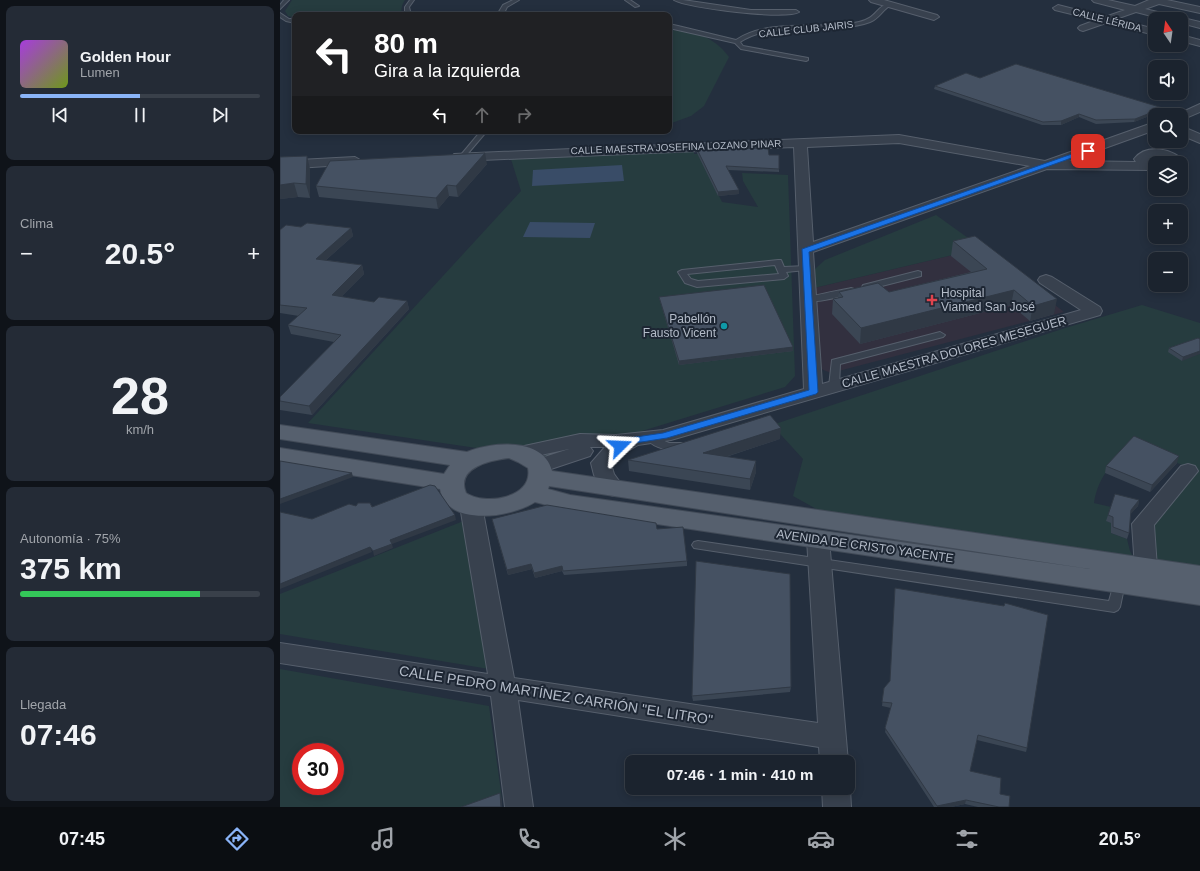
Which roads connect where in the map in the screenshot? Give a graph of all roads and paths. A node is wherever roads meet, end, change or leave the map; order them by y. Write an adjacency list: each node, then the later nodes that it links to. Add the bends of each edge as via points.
1 (287, 0): 11 (lane)
2 (412, 0): 15 (lane, via 407,7)
3 (517, 0): 16 (lane, via 505,6)
4 (627, 0): 10 (lane)
5 (676, 0): 17 (lane, via 733,10)
6 (874, 0): 9 (street)
7 (1097, 0): 13 (street)
8 (1158, 0): 13 (street); 14 (street)
9 (889, 4): 20 (street); 28 (lane, CALLE CLUB JAIRIS, via 874,18 852,25 771,30)
10 (636, 6)
11 (280, 8)
12 (1058, 8): 21 (street, CALLE LÉRIDA)
13 (1136, 9): 18 (street); 21 (street)
14 (1200, 10)
15 (408, 12)
16 (502, 12)
17 (796, 12)
18 (1148, 12)
19 (280, 15): 22 (lane)
20 (934, 17)
21 (1108, 20): 26 (street); 27 (street, CALLE LÉRIDA)
22 (292, 21)
23 (1188, 22): 24 (street)
24 (1200, 25)
25 (672, 27): 28 (lane, CALLE CLUB JAIRIS, via 702,32 722,40)
26 (1083, 28)
27 (1148, 30)
28 (739, 40): 31 (lane, via 741,47)
29 (1199, 42): 30 (street)
30 (1188, 43)
31 (806, 59)
32 (1200, 108): 33 (street)
33 (1188, 113)
34 (1148, 129): 45 (street)
35 (1188, 133): 37 (street)
36 (481, 134): 41 (lane)
37 (1200, 139)
38 (800, 142): 41 (street, CALLE MAESTRA JOSEFINA LOZANO PINAR); 45 (street, CALLE MAESTRA JOSEFINA LOZANO PINAR, via 899,139); 47 (street)
39 (1168, 156): 43 (street, via 1149,154 1142,157 1142,161)
40 (446, 157): 41 (street, CALLE MAESTRA JOSEFINA LOZANO PINAR)
41 (462, 157)
42 (367, 161): 44 (street)
43 (1148, 164)
44 (280, 165)
45 (1048, 165): 46 (street, via 1114,164); 47 (street)
46 (1148, 167)
47 (805, 250): 48 (street)
48 (806, 268): 49 (lane); 52 (street)
49 (782, 270): 49 (lane, via 778,262 682,272 688,281 709,284 784,276)
50 (918, 274): 52 (lane, via 822,298)
51 (1046, 280): 54 (street, CALLE MAESTRA DOLORES MESEGUER, via 1094,311)
52 (808, 299): 55 (street)
53 (940, 335): 54 (lane, via 835,362)
54 (834, 386): 55 (street, CALLE MAESTRA DOLORES MESEGUER)
55 (813, 392): 57 (street, CALLE MAESTRA DOLORES MESEGUER, via 747,418)
56 (280, 432): 60 (main road)
57 (633, 440): 58 (lane, via 675,448); 62 (street, CALLE MAESTRA DOLORES MESEGUER, via 569,455); 64 (street, CALLE MAESTRA DOLORES MESEGUER, via 609,453 601,463 604,475)
58 (689, 444)
59 (280, 456): 63 (main road)
60 (469, 460): 62 (main road, via 479,455 509,451); 63 (main road, via 458,470)
61 (1188, 471): 68 (street, via 1143,524)
62 (534, 472): 64 (main road, AVENIDA DE CRISTO YACENTE); 65 (main road, via 514,504 497,508); 67 (main road, AVENIDA DE CRISTO YACENTE, via 570,503)
63 (452, 482): 65 (main road, via 453,492 457,498)
64 (614, 489): 68 (main road, AVENIDA DE CRISTO YACENTE)
65 (471, 506): 72 (street)
66 (698, 544): 67 (lane)
67 (818, 551): 70 (main road, AVENIDA DE CRISTO YACENTE, via 1119,583); 73 (street)
68 (1146, 568): 69 (main road, AVENIDA DE CRISTO YACENTE)
69 (1200, 576)
70 (1200, 595)
71 (280, 653): 72 (street, CALLE PEDRO MARTÍNEZ CARRIÓN "EL LITRO")
72 (503, 686): 73 (street, CALLE PEDRO MARTÍNEZ CARRIÓN "EL LITRO"); 76 (street)
73 (832, 737): 74 (street)
74 (833, 755)
75 (836, 795): 77 (street)
76 (519, 807)
77 (837, 807)

